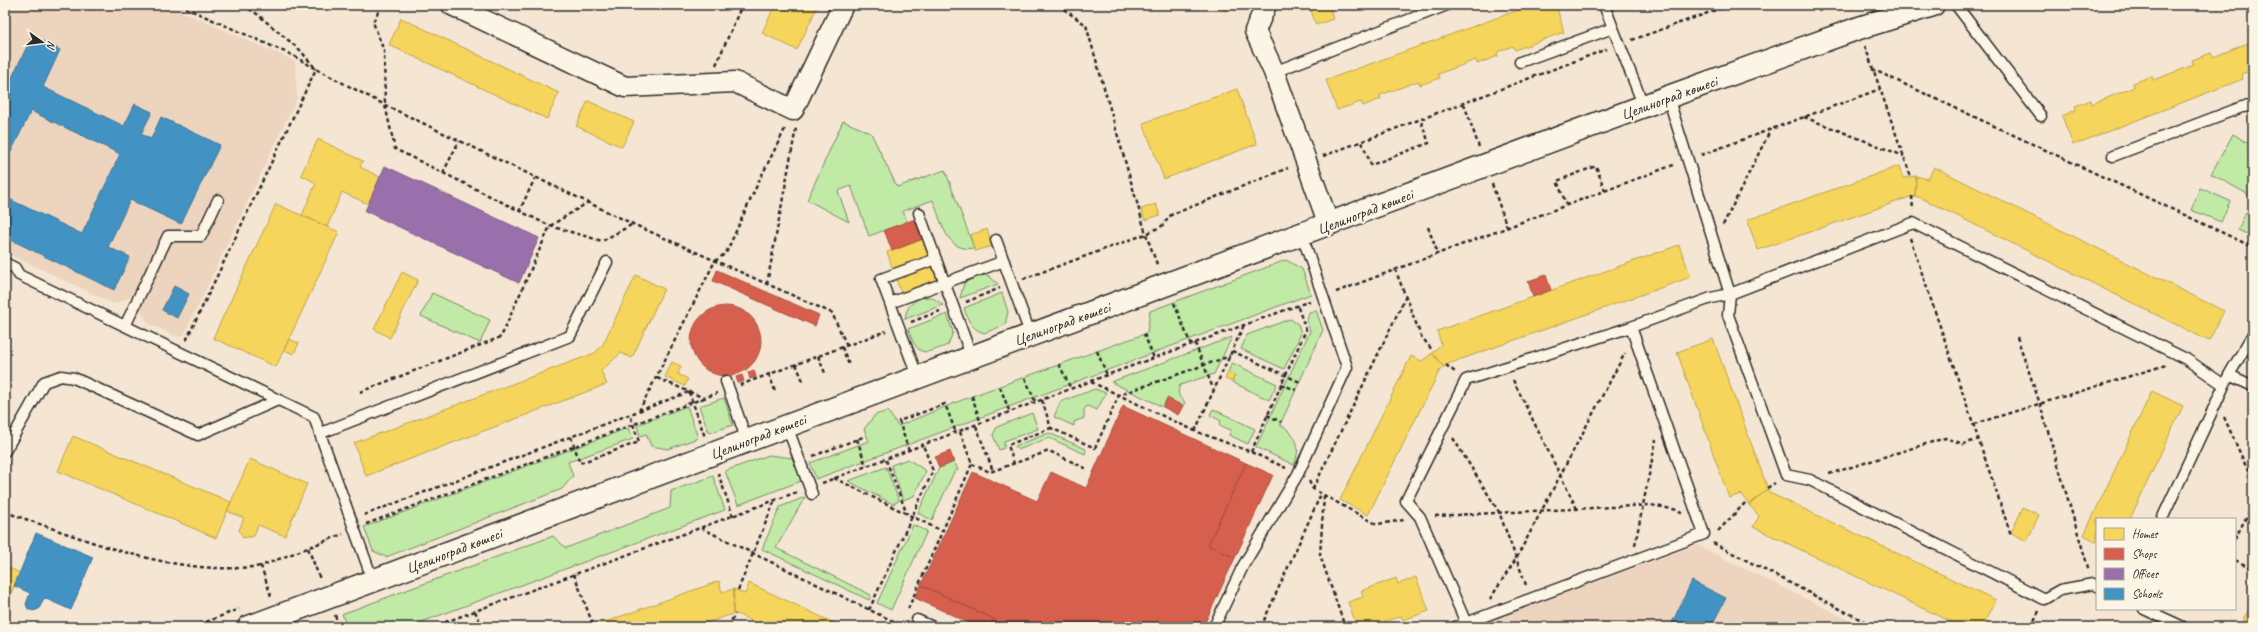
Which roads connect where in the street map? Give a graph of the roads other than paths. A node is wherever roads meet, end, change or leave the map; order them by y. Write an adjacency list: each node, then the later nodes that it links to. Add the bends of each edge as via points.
1 (452, 5): 2 (street, via 625,88 735,82 793,110)
2 (843, 5)
3 (1266, 5): 12 (street, via 1255,31)
4 (1447, 5): 12 (lane)
5 (1604, 5): 10 (lane)
6 (1900, 5): 9 (street)
7 (1933, 5): 9 (street)
8 (1956, 5): 16 (lane)
9 (1867, 26): 13 (street, Целиноград көшесі)
10 (1613, 28): 11 (lane); 15 (lane)
11 (1520, 62)
12 (1274, 72): 20 (street)
13 (1668, 98): 15 (street, Целиноград көшесі); 28 (lane)
14 (2253, 106): 17 (lane, via 2242,107)
15 (1644, 107): 20 (street, Целиноград көшесі)
16 (2041, 116)
17 (2113, 156)
18 (218, 200): 30 (lane, via 201,236 168,236)
19 (919, 213): 23 (lane)
20 (1329, 225): 21 (street, Целиноград көшесі)
21 (1302, 235): 33 (street, Целиноград көшесі); 55 (lane, via 1347,368 1298,474 1243,566)
22 (996, 240): 24 (lane)
23 (936, 258): 27 (lane); 29 (lane, via 881,279)
24 (1004, 261): 27 (lane); 33 (lane)
25 (607, 262): 42 (lane, via 570,336)
26 (5, 263): 30 (lane, via 15,268 20,275)
27 (944, 283): 29 (lane); 34 (lane)
28 (1730, 294): 31 (lane, via 1711,298); 38 (lane, via 1913,223 2186,359); 48 (lane, via 1728,315 1786,475 1810,480 2044,599 2060,590)
29 (890, 303): 36 (lane)
30 (125, 326): 40 (lane)
31 (1632, 332): 53 (lane, via 1466,380 1406,501 1420,517); 53 (lane, via 1706,537 1632,561 1476,619)
32 (2253, 334): 35 (lane)
33 (1031, 336): 34 (street, Целиноград көшесі)
34 (972, 358): 36 (street, Целиноград көшесі)
35 (2229, 375): 38 (lane); 39 (lane)
36 (918, 378): 41 (street, Целиноград көшесі)
37 (727, 385): 43 (lane)
38 (2224, 385): 46 (lane)
39 (2253, 386)
40 (278, 400): 42 (lane, via 314,417); 44 (lane, via 198,435 74,378 61,376 44,382)
41 (787, 426): 43 (street, Целиноград көшесі); 45 (lane)
42 (321, 433): 47 (lane, via 351,527)
43 (747, 441): 47 (street, Целиноград көшесі)
44 (5, 451)
45 (811, 491)
46 (2162, 518)
47 (373, 581): 51 (street, Целиноград көшесі)
48 (2095, 585)
49 (2146, 610): 57 (lane)
50 (247, 617): 51 (street, Целиноград көшесі)
51 (296, 619)
52 (917, 620): 54 (lane)
53 (1467, 625): 56 (lane)
54 (933, 627)
55 (1214, 627)
56 (1455, 627)
57 (2183, 627)

